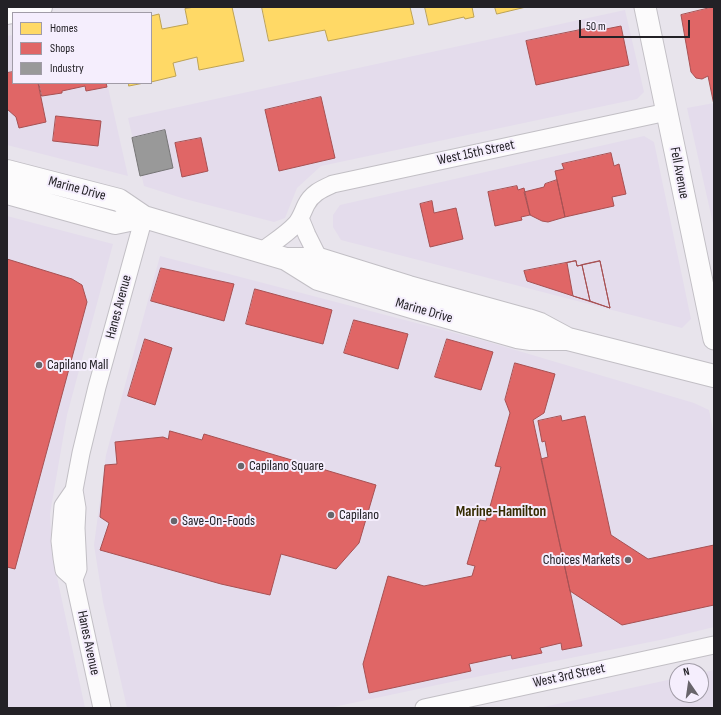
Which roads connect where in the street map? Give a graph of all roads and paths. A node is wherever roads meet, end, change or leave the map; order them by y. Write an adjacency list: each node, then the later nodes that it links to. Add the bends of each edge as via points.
1 (42, 7): 3 (main road)
2 (646, 7): 4 (street, Fell Avenue)
3 (13, 12)
4 (668, 112): 8 (street, West 15th Street, via 333,184 318,191 307,202); 12 (street, Fell Avenue)
5 (7, 171): 7 (main road, Marine Drive, via 119,200)
6 (7, 193): 7 (main road, Marine Drive, via 115,223)
7 (144, 217): 9 (main road, Marine Drive); 16 (street, Hanes Avenue, via 97,387 74,490 63,506 60,541 64,570 74,579)
8 (300, 218): 9 (street, West 15th Street, via 290,230); 11 (street)
9 (261, 252): 10 (main road, Marine Drive)
10 (286, 259): 11 (main road, Marine Drive); 13 (main road, Marine Drive, via 318,279 415,308 517,337)
11 (320, 259): 13 (main road, Marine Drive, via 540,324)
12 (714, 339)
13 (568, 340): 14 (main road, Marine Drive)
14 (714, 376)
15 (714, 645): 17 (street, West 3rd Street)
16 (102, 708)
17 (428, 708)

